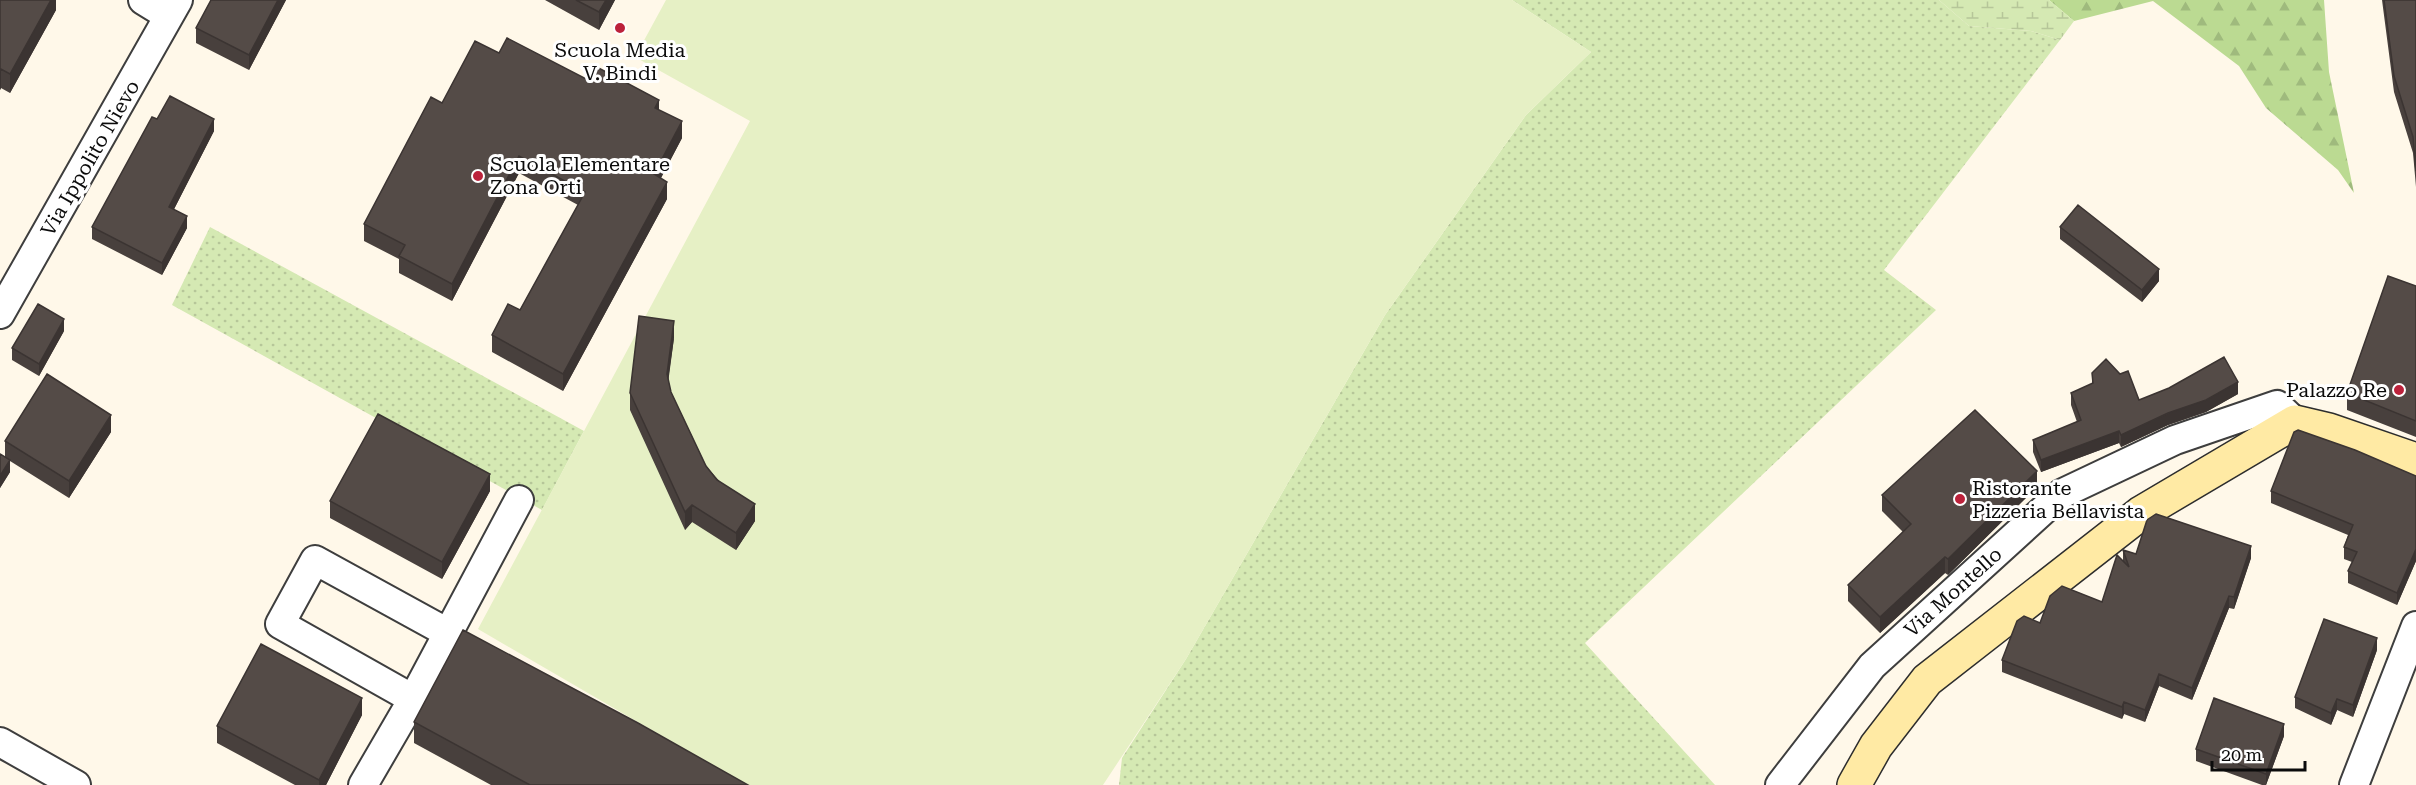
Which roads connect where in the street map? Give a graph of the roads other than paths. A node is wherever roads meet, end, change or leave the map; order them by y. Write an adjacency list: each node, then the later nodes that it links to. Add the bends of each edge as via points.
1 (143, 0): 2 (street)
2 (173, 8): 3 (street, Via Ippolito Nievo)
3 (0, 314)
4 (2295, 422): 5 (main road, Via Montello); 13 (street, Via Montello, via 2277,405 2175,440 2061,494 1872,666); 14 (main road, via 2140,513 1927,680 1876,746)
5 (2416, 460)
6 (519, 500): 8 (street)
7 (2416, 626): 15 (street)
8 (448, 633): 9 (street); 9 (street, via 315,560 280,624)
9 (413, 699): 12 (street)
10 (0, 742): 11 (street)
11 (76, 785)
12 (363, 785)
13 (1780, 785)
14 (1854, 785)
15 (2354, 785)

